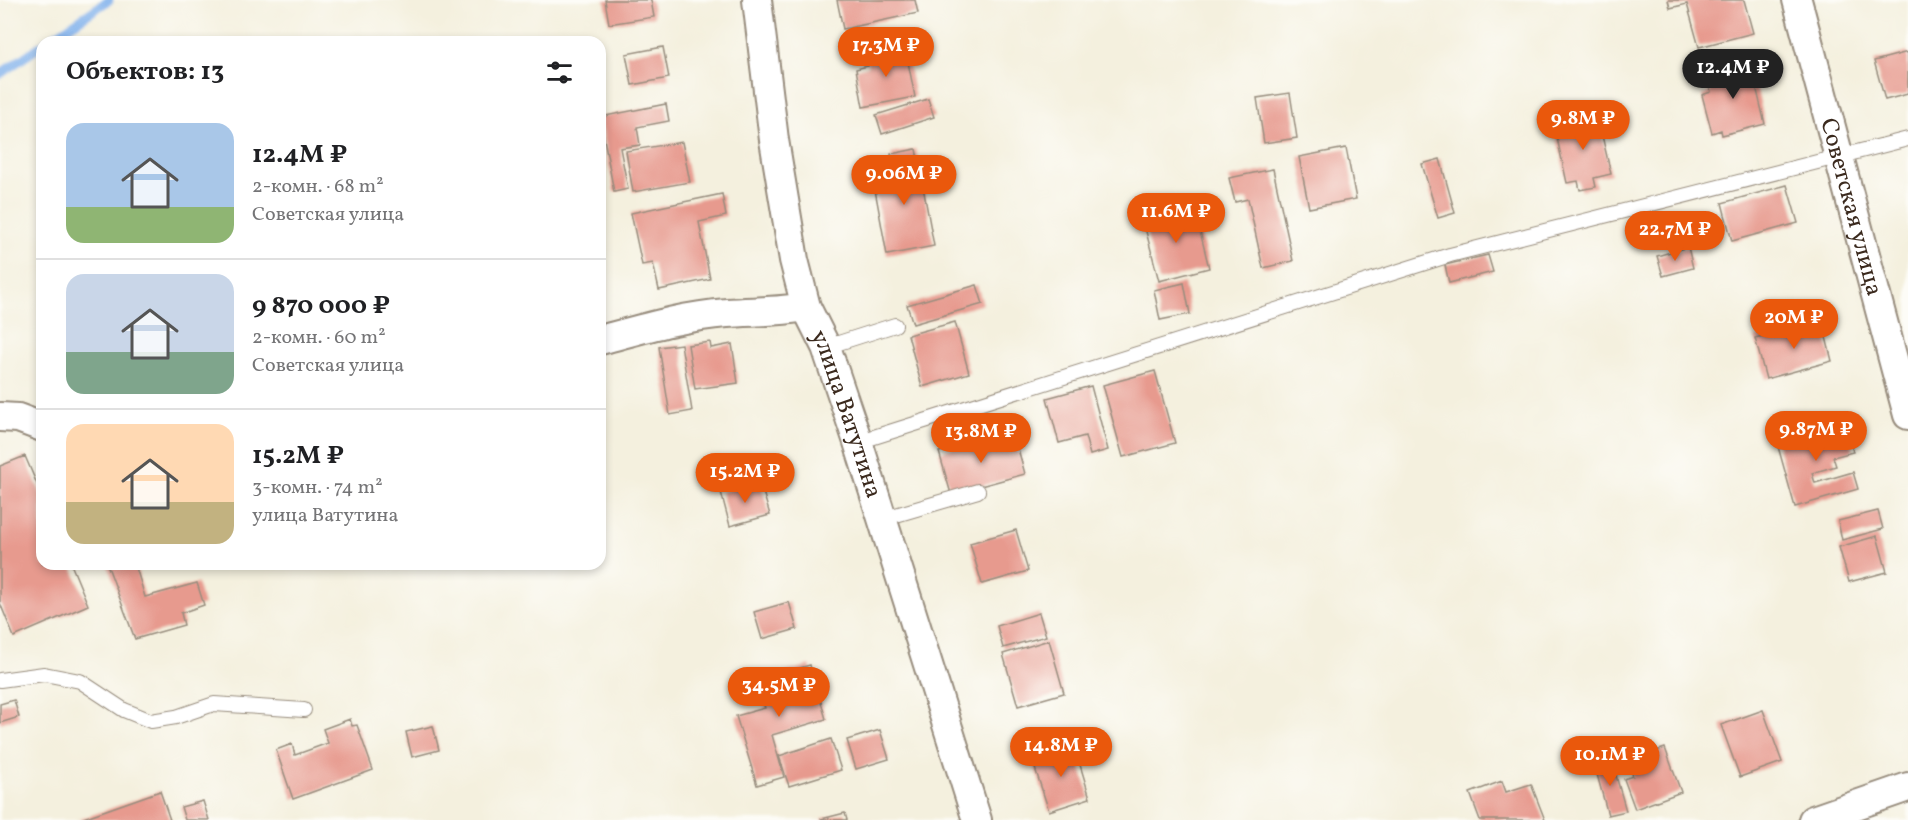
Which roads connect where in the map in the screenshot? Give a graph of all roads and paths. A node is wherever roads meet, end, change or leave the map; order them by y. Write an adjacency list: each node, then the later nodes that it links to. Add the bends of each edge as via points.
1 (757, 0): 5 (street, улица Ватутина, via 774,140)
2 (1797, 0): 4 (street, Советская улица)
3 (1908, 139): 4 (lane)
4 (1840, 157): 9 (street, Советская улица); 12 (lane, via 1450,255)
5 (806, 307): 7 (street, via 725,313); 8 (street, улица Ватутина)
6 (895, 325): 8 (lane)
7 (606, 338)
8 (826, 347): 12 (street, улица Ватутина)
9 (1908, 415)
10 (0, 417): 11 (street, via 18,418)
11 (36, 426)
12 (858, 442): 14 (street, улица Ватутина)
13 (978, 491): 14 (lane)
14 (882, 519): 18 (street, улица Ватутина)
15 (0, 680): 16 (lane, via 44,674 80,681 124,710 151,721 214,704)
16 (304, 710)
17 (1908, 787): 19 (street)
18 (977, 820)
19 (1813, 820)

